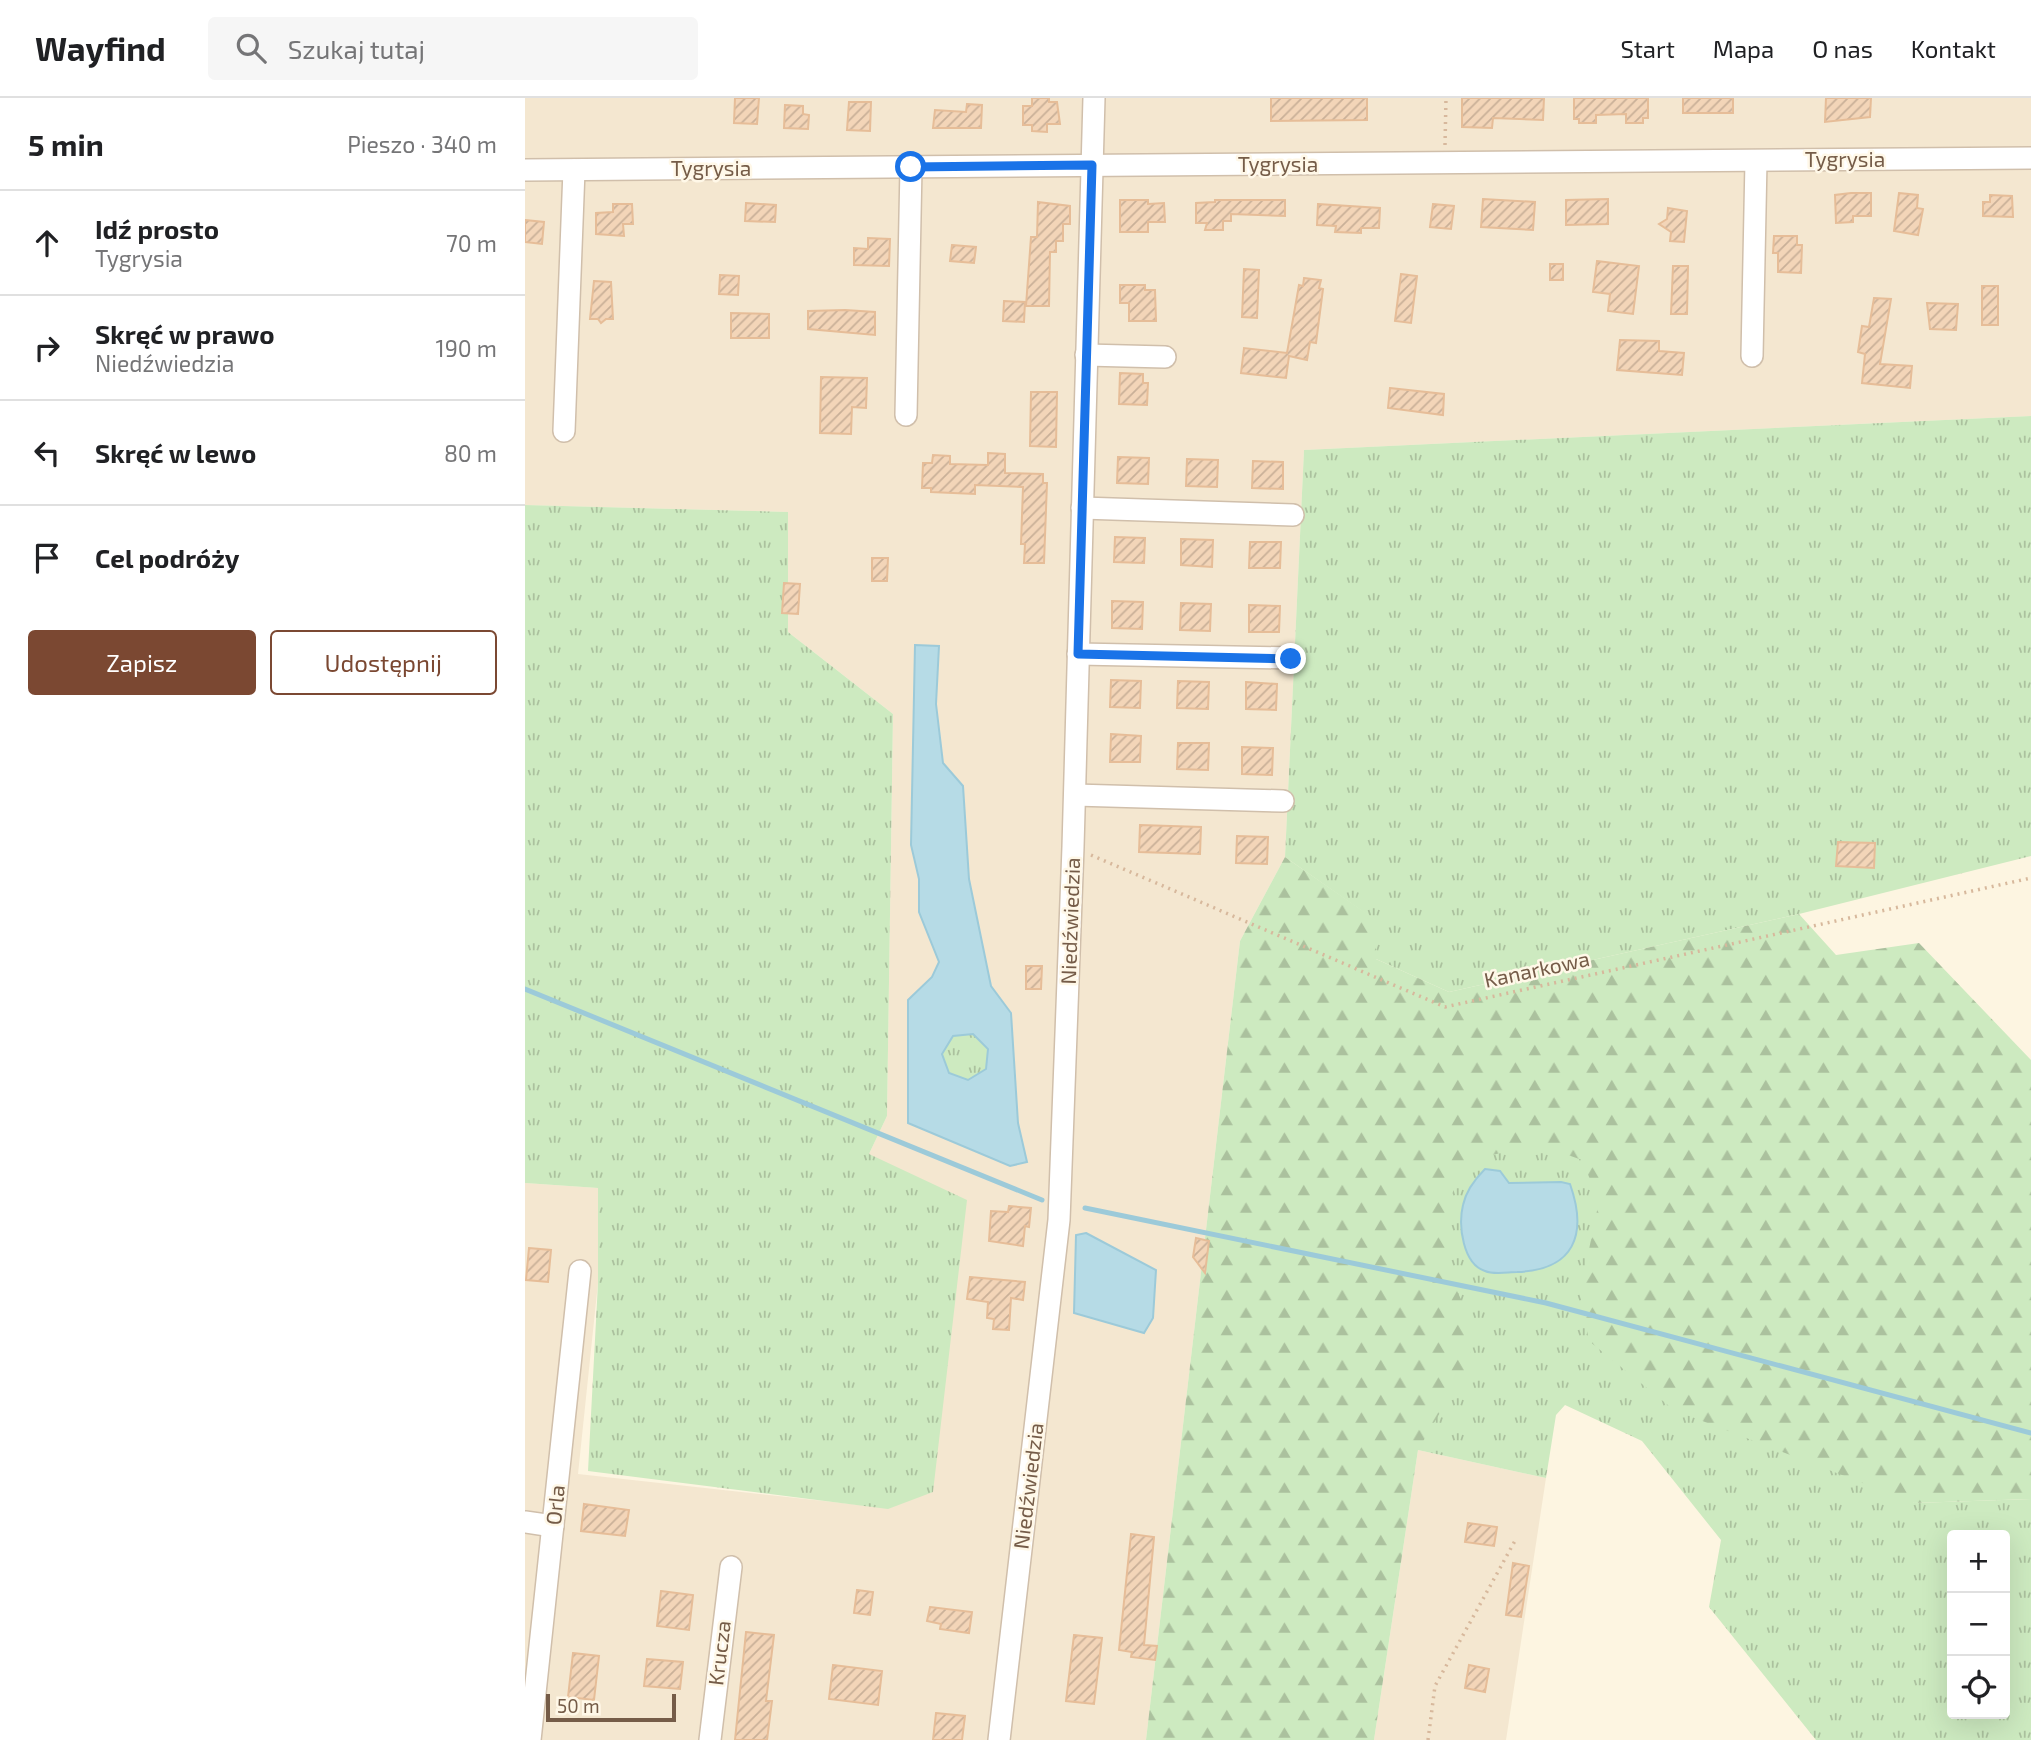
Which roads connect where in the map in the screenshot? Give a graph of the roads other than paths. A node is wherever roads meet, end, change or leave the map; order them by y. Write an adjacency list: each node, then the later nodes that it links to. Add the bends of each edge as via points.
1 (1094, 98): 4 (street, Niedźwiedzia)
2 (2031, 158): 3 (street, Tygrysia)
3 (1756, 160): 4 (street, Tygrysia); 9 (street)
4 (1092, 165): 5 (street, Tygrysia); 8 (street, Niedźwiedzia)
5 (911, 167): 7 (street, Tygrysia); 11 (street)
6 (525, 170): 7 (street, Tygrysia)
7 (574, 170): 12 (street)
8 (1086, 355): 10 (street); 13 (street, Niedźwiedzia)
9 (1752, 356)
10 (1165, 357)
11 (906, 415)
12 (564, 431)
13 (1082, 508): 14 (street); 15 (street, Niedźwiedzia)
14 (1293, 515)
15 (1078, 654): 16 (street); 17 (street, Niedźwiedzia)
16 (1291, 659)
17 (1075, 795): 18 (street); 25 (street, Niedźwiedzia, via 1059,1220)
18 (1283, 801)
19 (580, 1270): 21 (street, Orla)
20 (525, 1522): 21 (street)
21 (554, 1526): 23 (street, Orla)
22 (731, 1567): 24 (street, Krucza)
23 (530, 1740)
24 (710, 1740)
25 (999, 1740)

